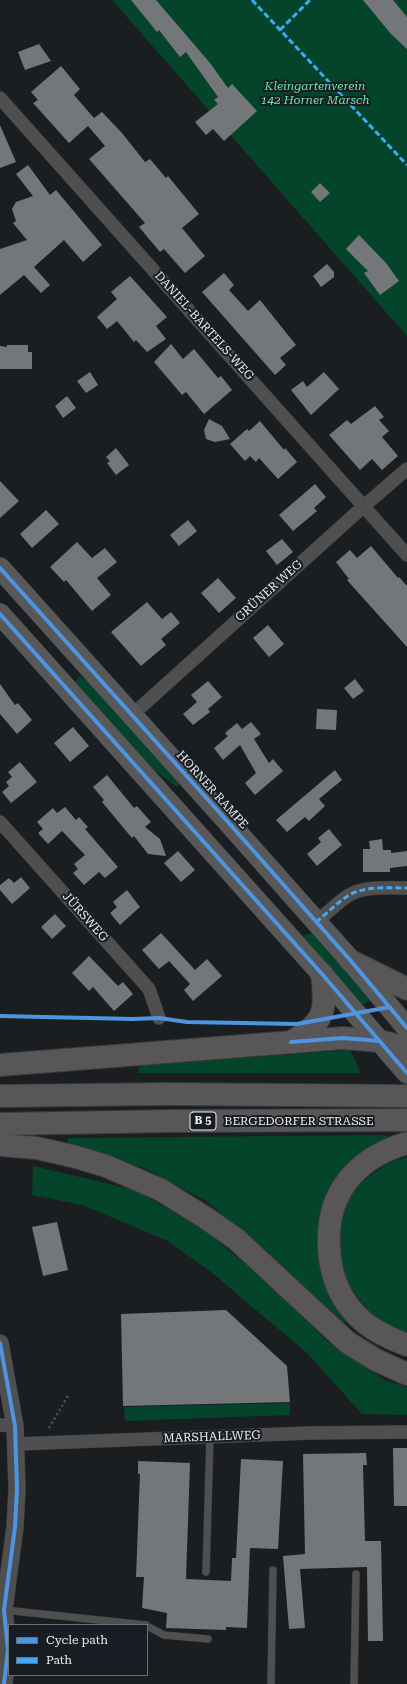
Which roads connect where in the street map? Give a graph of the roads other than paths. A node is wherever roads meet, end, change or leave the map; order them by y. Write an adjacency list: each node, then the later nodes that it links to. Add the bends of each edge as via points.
1 (0, 98): 3 (street, DANIEL-BARTELS-WEG)
2 (407, 469): 3 (street, GRÜNER WEG)
3 (364, 506): 4 (street, DANIEL-BARTELS-WEG); 7 (street, GRÜNER WEG)
4 (407, 555)
5 (0, 568): 7 (main road, HORNER RAMPE)
6 (0, 614): 11 (main road)
7 (132, 715): 10 (main road, HORNER RAMPE)
8 (0, 822): 15 (street, JÜRSWEG, via 149,989)
9 (407, 888): 10 (street, via 380,888 350,895)
10 (316, 922): 11 (main road); 12 (main road, HORNER RAMPE)
11 (284, 932): 13 (main road)
12 (351, 961): 14 (highway); 16 (main road, HORNER RAMPE)
13 (322, 974): 17 (main road); 18 (highway, via 325,998 322,1014 315,1025)
14 (407, 989)
15 (159, 1018)
16 (407, 1028)
17 (380, 1041): 18 (highway, via 343,1038); 19 (highway); 21 (main road)
18 (292, 1042): 20 (highway)
19 (407, 1048)
20 (0, 1066)
21 (407, 1073)
22 (0, 1096): 23 (highway, B 5)
23 (400, 1096)
24 (407, 1120): 25 (highway, BERGEDORFER STRASSE / B 5)
25 (0, 1124)
26 (407, 1143): 29 (highway, via 371,1158 344,1184 331,1212 328,1236 329,1260 334,1278 351,1309 376,1330)
27 (0, 1145): 30 (highway, via 37,1148 76,1157 106,1166 161,1190 236,1239 347,1342 376,1360)
28 (0, 1343): 31 (street)
29 (407, 1345)
30 (407, 1374)
31 (8, 1426): 34 (street)
32 (407, 1432): 33 (street, MARSHALLWEG)
33 (210, 1437): 34 (street, MARSHALLWEG); 36 (lane)
34 (16, 1444): 38 (street, via 15,1527)
35 (273, 1570): 43 (lane)
36 (206, 1572)
37 (356, 1574): 44 (lane)
38 (2, 1615): 39 (lane); 42 (street, via 8,1650)
39 (132, 1624)
40 (148, 1626): 41 (lane, via 164,1635)
41 (208, 1639)
42 (4, 1684)
43 (271, 1684)
44 (354, 1684)

